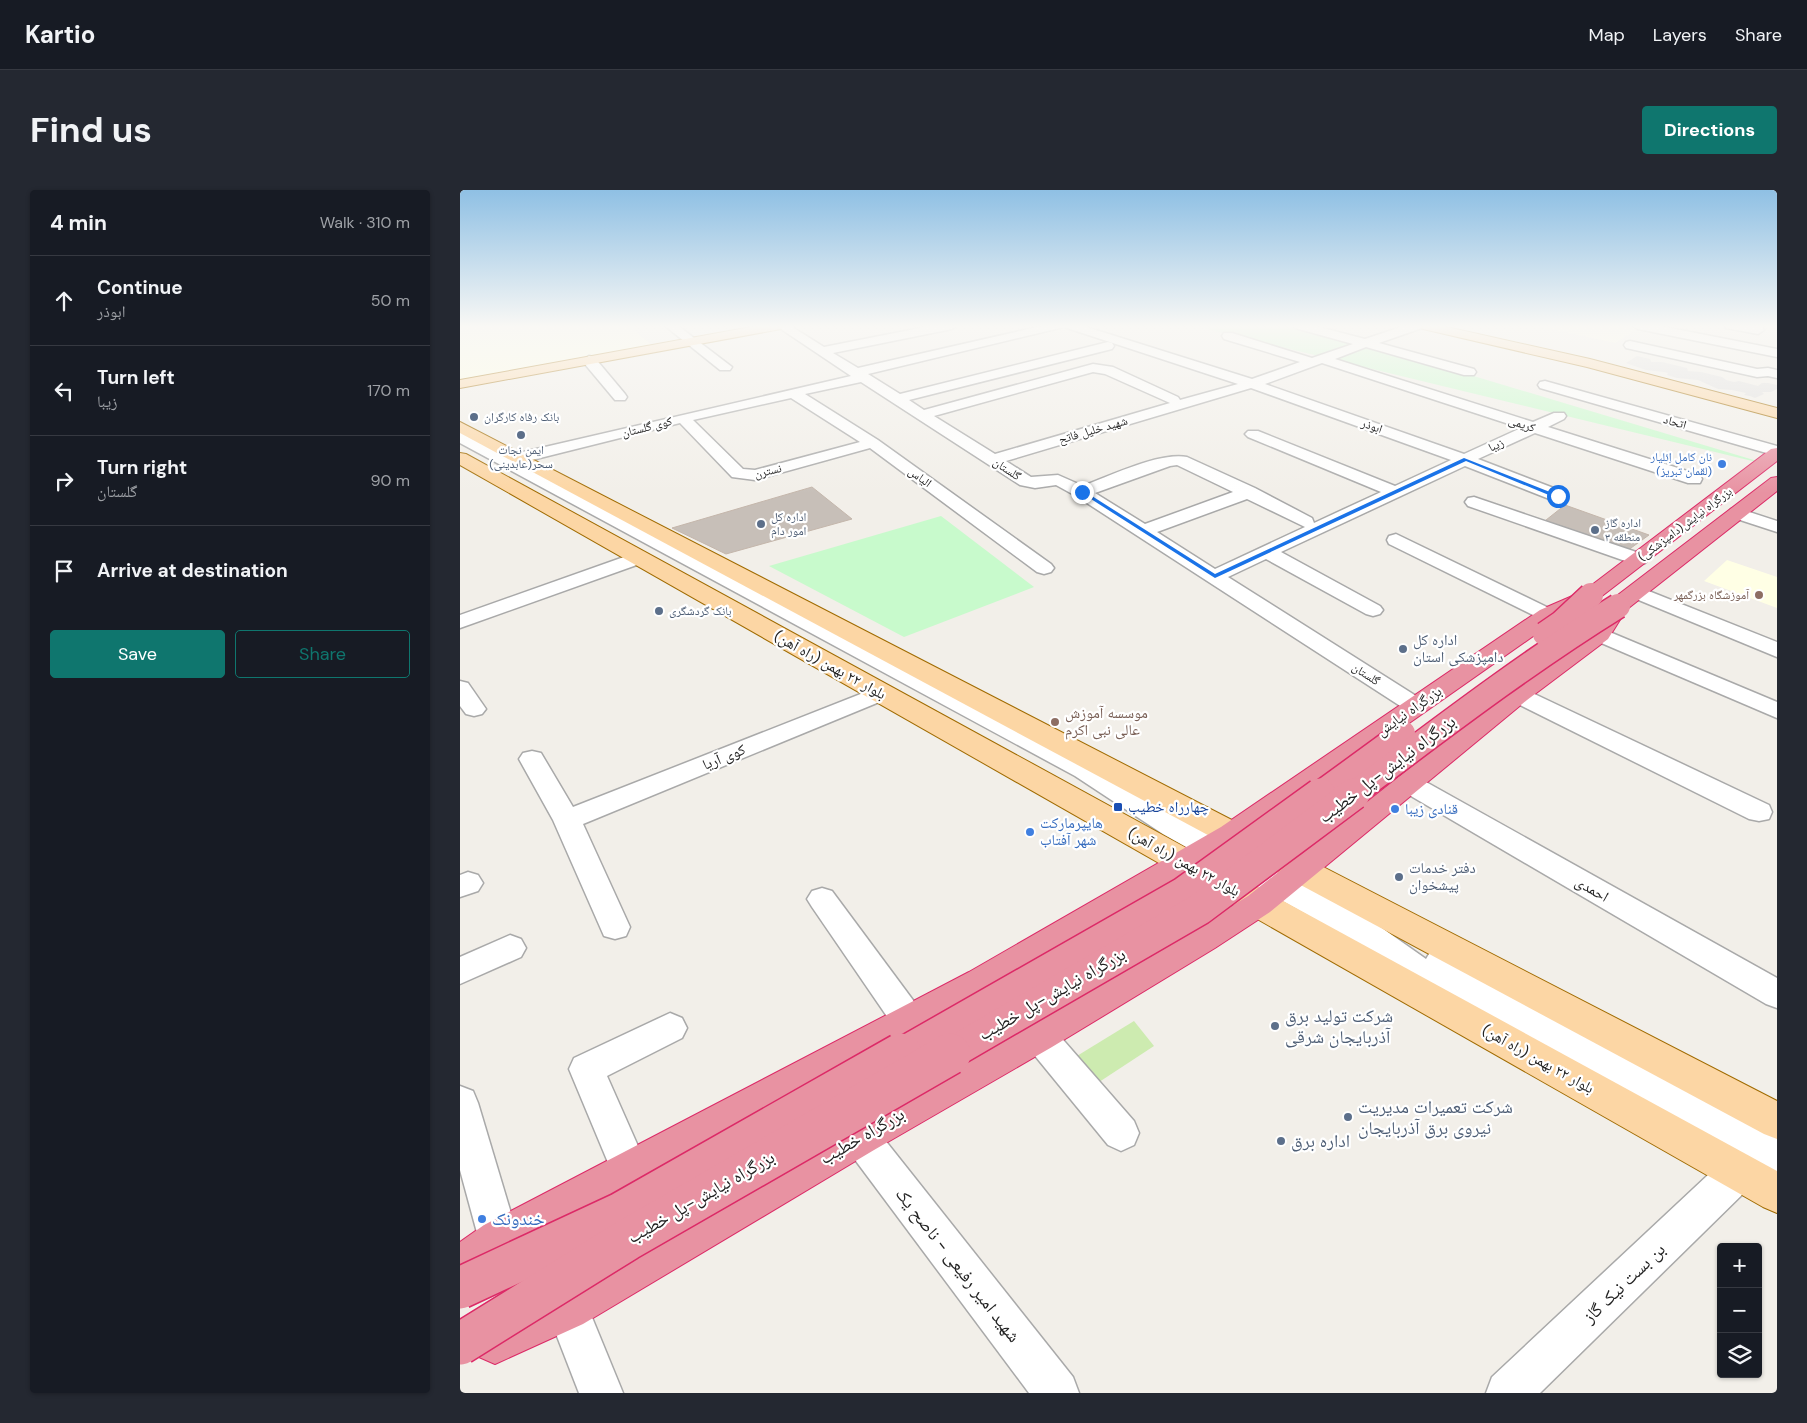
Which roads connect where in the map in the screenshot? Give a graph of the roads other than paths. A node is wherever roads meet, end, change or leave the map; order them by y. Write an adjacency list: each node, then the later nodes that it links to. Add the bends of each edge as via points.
1 (475, 381): 12 (main road)
2 (607, 381): 16 (street)
3 (836, 381): 15 (street, کوی گلستان)
4 (869, 381): 17 (street, گلستان)
5 (969, 381): 17 (street)
6 (1044, 381): 20 (street)
7 (1132, 381): 18 (street)
8 (1242, 381): 13 (street, ابوذر)
9 (1259, 381): 13 (street, شهید خلیل فاتح)
10 (1382, 381): 24 (street, کریمی)
11 (1658, 381): 19 (main road)
12 (460, 384)
13 (1251, 384): 32 (street, ابوذر); 33 (street, شهید خلیل فاتح)
14 (1545, 385): 29 (street, اتحاد)
15 (793, 393): 22 (street, کوی گلستان); 27 (street, الیاس)
16 (620, 397)
17 (898, 399): 20 (street, گلستان)
18 (1173, 400)
19 (1777, 413)
20 (922, 414): 33 (street, گلستان)
21 (1559, 416): 24 (street, زیبا)
22 (683, 418): 27 (street, نسترن, via 738,474 754,475); 31 (street, کوی گلستان)
23 (460, 427): 31 (main road)
24 (1534, 428): 32 (street, زیبا); 34 (street, کریمی)
25 (1253, 434): 38 (street)
26 (460, 436): 68 (street, via 1084,770)
27 (873, 443): 49 (street, الیاس)
28 (460, 446): 68 (street, via 1070,780)
29 (1777, 452): 48 (highway, بزرگراه نیایش(دامپزشکی))
30 (460, 458): 47 (main road, بلوار ۲۲ بهمن (راه آهن))
31 (519, 458): 69 (main road)
32 (1466, 459): 38 (street, زیبا); 39 (street, ابوذر)
33 (993, 460): 36 (street, گلستان, via 1029,483 1058,480)
34 (1694, 479)
35 (1777, 482): 41 (highway, بزرگراه نیایش(دامپزشکی))
36 (1082, 492): 37 (street, via 1177,460); 44 (street, گلستان)
37 (1249, 492): 42 (street); 44 (street)
38 (1395, 492): 46 (street, زیبا)
39 (1558, 496)
40 (1474, 502): 48 (street)
41 (1737, 513): 43 (street); 51 (highway, بزرگراه نیایش(دامپزشکی))
42 (1306, 522)
43 (1777, 527)
44 (1143, 531): 50 (street, گلستان)
45 (1396, 540): 53 (street)
46 (1268, 552): 50 (street, زیبا); 52 (street)
47 (638, 558): 54 (street); 58 (main road, بلوار ۲۲ بهمن (راه آهن))
48 (1638, 559): 51 (highway, بزرگراه نیایش(دامپزشکی))
49 (1044, 568)
50 (1215, 576): 60 (street, گلستان)
51 (1615, 598): 53 (highway, بزرگراه نیایش); 55 (highway); 56 (street); 93 (highway, بزرگراه نیایش-پل خطیب, bridge, via 1561,623 1183,893 621,1213); 95 (highway, بزرگراه نیایش-پل خطیب, bridge, via 1579,630 1448,723 1200,909 627,1240)
52 (1373, 610)
53 (1548, 615): 60 (highway, بزرگراه نیایش)
54 (460, 621)
55 (1600, 634): 59 (highway); 62 (street)
56 (1777, 650)
57 (460, 688): 61 (street)
58 (881, 693): 67 (street, کوی آریا); 69 (main road, بلوار ۲۲ بهمن (راه آهن))
59 (1518, 695): 65 (highway); 66 (street)
60 (1416, 706): 63 (highway, بزرگراه نیایش)
61 (474, 709)
62 (1777, 711)
63 (1351, 751): 65 (highway); 69 (highway, بزرگراه نیایش)
64 (532, 759): 67 (street)
65 (1408, 783): 70 (highway); 78 (street, احمدی)
66 (1759, 812)
67 (567, 820): 72 (street)
68 (1173, 826): 69 (street)
69 (1208, 848): 70 (street); 74 (highway)
70 (1280, 887): 73 (street); 79 (highway, بزرگراه خطیب, via 1204,939); 84 (main road); 88 (main road, بلوار ۲۲ بهمن (راه آهن))
71 (822, 899): 80 (street)
72 (615, 927)
73 (1360, 930): 87 (street, via 1426,956); 88 (street, via 1418,971)
74 (1048, 943): 77 (highway); 79 (highway, via 1042,955 1045,979 1066,996)
75 (510, 948): 76 (street)
76 (460, 971)
77 (981, 982): 80 (highway); 82 (highway, via 1007,976 1030,980 1045,997 1044,1022)
78 (1777, 994)
79 (1099, 1001): 82 (highway, بزرگراه خطیب)
80 (909, 1021): 89 (highway)
81 (670, 1028): 89 (street, via 586,1069)
82 (1032, 1040): 85 (street); 86 (highway, بزرگراه خطیب)
83 (460, 1103): 91 (street)
84 (1777, 1121)
85 (1121, 1133)
86 (860, 1137): 94 (highway, بزرگراه خطیب); 98 (street, شهید امیر رفیعی - ناصح یک)
87 (1777, 1142)
88 (1758, 1170): 90 (main road, بلوار ۲۲ بهمن (راه آهن)); 99 (street, بن بست نیک گاز)
89 (630, 1171): 91 (highway)
90 (1777, 1193)
91 (499, 1240): 92 (highway)
92 (460, 1267)
93 (460, 1288)
94 (567, 1308): 96 (highway, بزرگراه خطیب); 97 (street)
95 (460, 1344)
96 (460, 1357)
97 (601, 1393)
98 (1057, 1393)
99 (1508, 1393)

